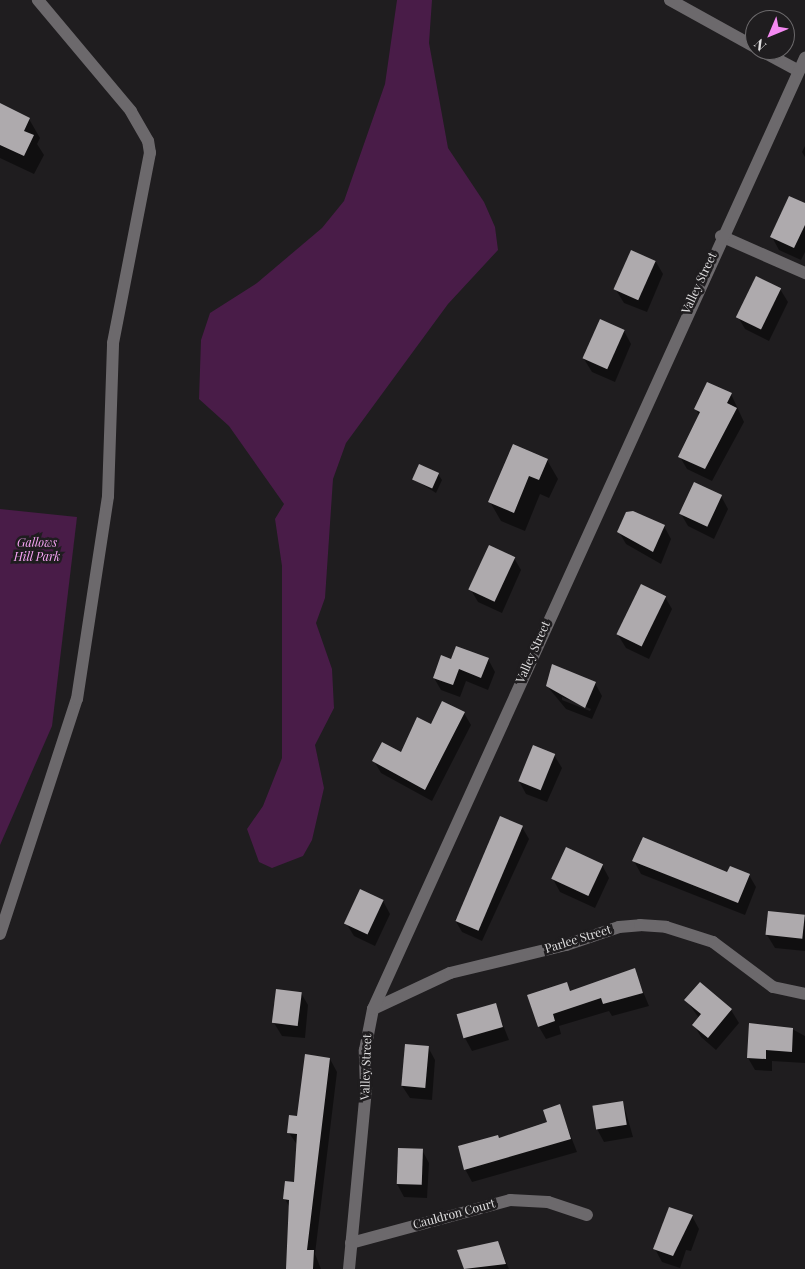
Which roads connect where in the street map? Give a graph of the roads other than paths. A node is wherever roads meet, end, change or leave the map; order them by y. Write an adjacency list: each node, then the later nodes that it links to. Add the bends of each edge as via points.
1 (38, 0): 9 (street, via 131,111 148,141 150,153 114,333 108,496 78,699)
2 (670, 0): 3 (street)
3 (745, 41)
4 (805, 58): 6 (street, Valley Street)
5 (779, 60): 6 (street)
6 (799, 71): 7 (street, Valley Street)
7 (721, 236): 8 (street); 11 (street, Valley Street)
8 (805, 273)
9 (0, 934)
10 (805, 994): 11 (street, Parlee Street, via 773,987 712,942 666,927 640,925 619,927 566,945 450,973)
11 (372, 1009): 13 (street, Valley Street, via 365,1050 366,1088)
12 (587, 1215): 13 (street, Cauldron Court, via 548,1202 510,1200)
13 (351, 1243): 14 (street, Valley Street)
14 (348, 1269)

